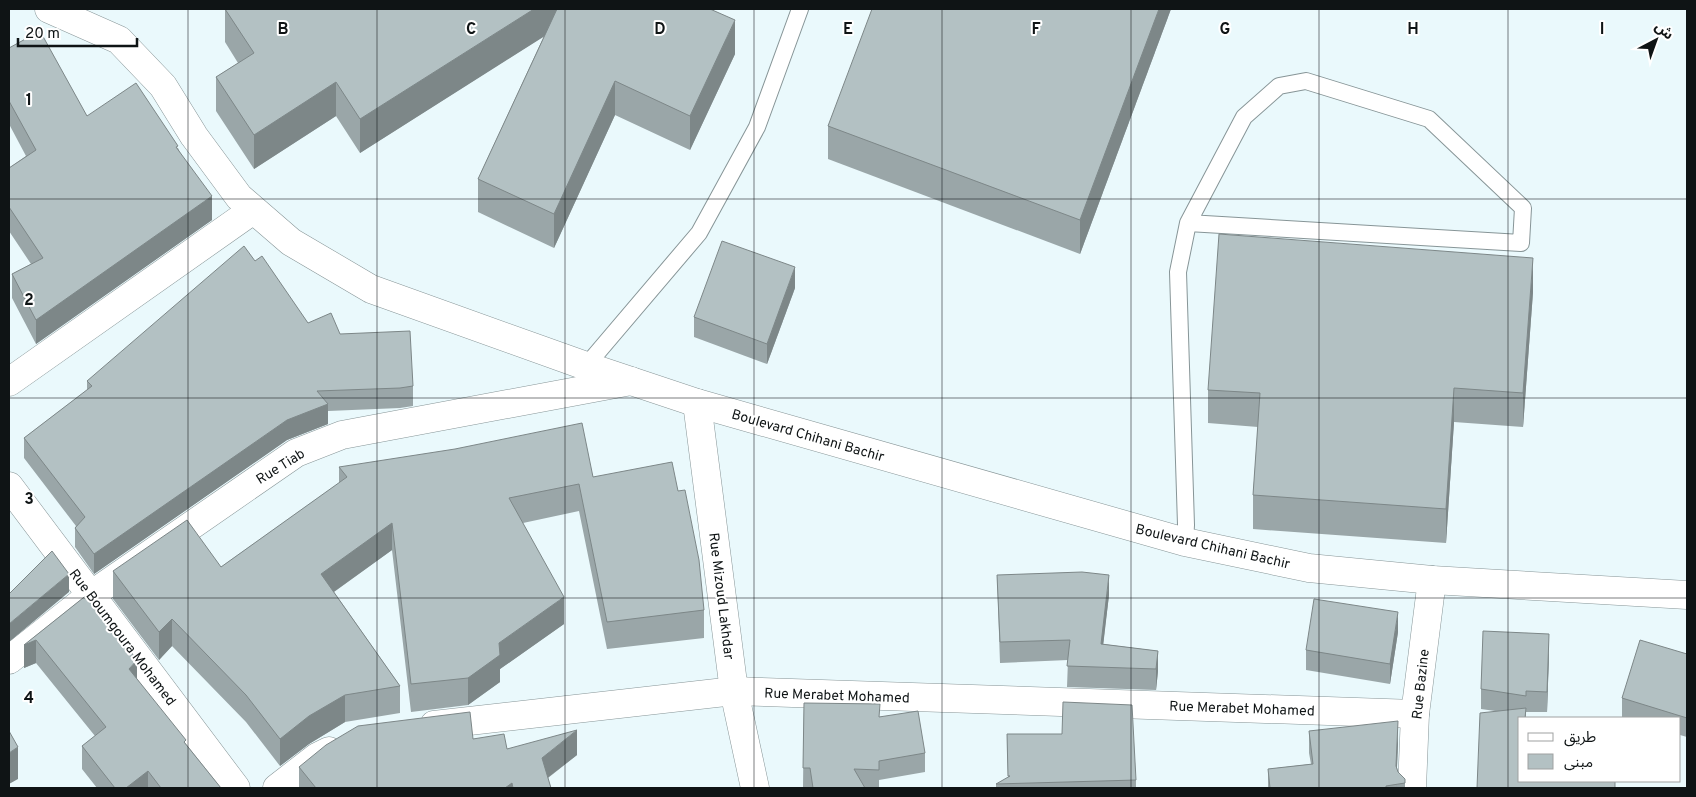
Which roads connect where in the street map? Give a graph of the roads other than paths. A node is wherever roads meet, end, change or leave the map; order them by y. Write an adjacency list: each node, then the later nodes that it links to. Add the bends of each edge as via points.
1 (49, 9): 3 (street, Boulevard Chihani Bachir, via 119,40 163,86 233,190)
2 (800, 9): 5 (lane, via 757,127 698,233)
3 (253, 210): 5 (street, Boulevard Chihani Bachir, via 291,242 371,289); 7 (street)
4 (1188, 223): 4 (lane, via 1244,117 1278,86 1306,81 1429,119 1523,208 1521,243); 10 (lane, via 1178,272)
5 (586, 366): 6 (street, Boulevard Chihani Bachir)
6 (631, 381): 8 (street, Boulevard Chihani Bachir); 12 (street, Rue Tiab, via 342,435 296,453)
7 (9, 382)
8 (697, 403): 10 (street, Boulevard Chihani Bachir); 15 (street, Rue Mizoud Lakhdar)
9 (9, 486): 12 (street, Rue Boumgoura Mohamed)
10 (1185, 542): 11 (street, Boulevard Chihani Bachir, via 1309,568)
11 (1432, 580): 13 (street, Boulevard Chihani Bachir); 16 (street, Rue Bazine)
12 (92, 595): 14 (street, Rue Tiab); 19 (street, Rue Boumgoura Mohamed)
13 (1687, 595)
14 (9, 660)
15 (734, 691): 16 (street, Rue Merabet Mohamed); 17 (street, Rue Merabet Mohamed); 21 (street, Rue Mizoud Lakhdar)
16 (1416, 714): 22 (street, Rue Bazine)
17 (414, 727)
18 (353, 736): 20 (street, via 317,757)
19 (236, 788)
20 (277, 788)
21 (754, 788)
22 (1412, 788)

